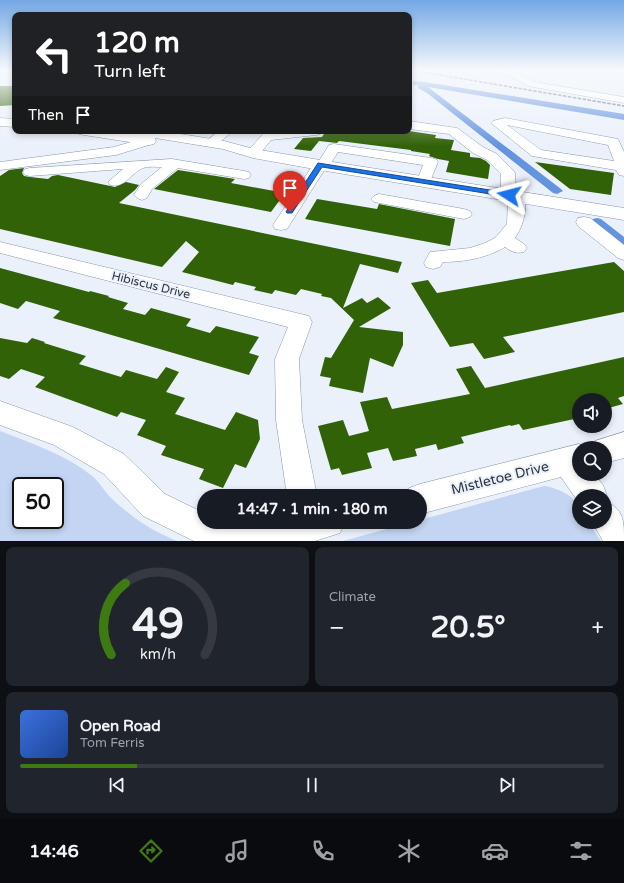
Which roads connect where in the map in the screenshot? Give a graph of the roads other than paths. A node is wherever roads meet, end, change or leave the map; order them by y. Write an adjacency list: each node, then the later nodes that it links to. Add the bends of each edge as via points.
1 (596, 95): 2 (street)
2 (624, 100)
3 (0, 114): 4 (main road)
4 (12, 115)
5 (557, 121): 13 (street)
6 (0, 122): 7 (main road)
7 (12, 123)
8 (412, 125): 26 (street, via 453,131 492,157 508,173)
9 (131, 134): 14 (main road)
10 (137, 134): 15 (main road)
11 (224, 134): 15 (street)
12 (292, 134): 16 (street, via 267,137)
13 (624, 134)
14 (148, 141): 16 (main road, via 215,151); 20 (street, via 116,151)
15 (210, 143): 16 (main road)
16 (253, 153): 19 (main road)
17 (140, 164): 18 (street); 22 (street); 24 (street)
18 (175, 164): 23 (street); 25 (street, via 146,187)
19 (321, 165): 26 (main road); 31 (street)
20 (0, 166)
21 (623, 170): 21 (street, via 614,142 505,121 497,123 537,153)
22 (30, 172)
23 (244, 175)
24 (115, 182)
25 (142, 195)
26 (512, 196): 29 (main road); 34 (street, via 516,223 508,236 511,243 500,243 478,259 436,256)
27 (379, 199): 28 (street)
28 (464, 214)
29 (624, 214)
30 (584, 222): 33 (street)
31 (281, 225)
32 (0, 247): 39 (street, Hibiscus Drive, via 301,322 287,359 289,420)
33 (624, 254)
34 (433, 263)
35 (0, 413): 41 (street, via 63,436 114,464 154,505)
36 (624, 445): 37 (street)
37 (612, 448)
38 (572, 460): 40 (street, Mistletoe Drive)
39 (301, 489)
40 (427, 497)
41 (197, 526)
42 (612, 526): 45 (street)
43 (204, 529): 44 (street, via 214,534)
44 (264, 529)
45 (622, 541)

